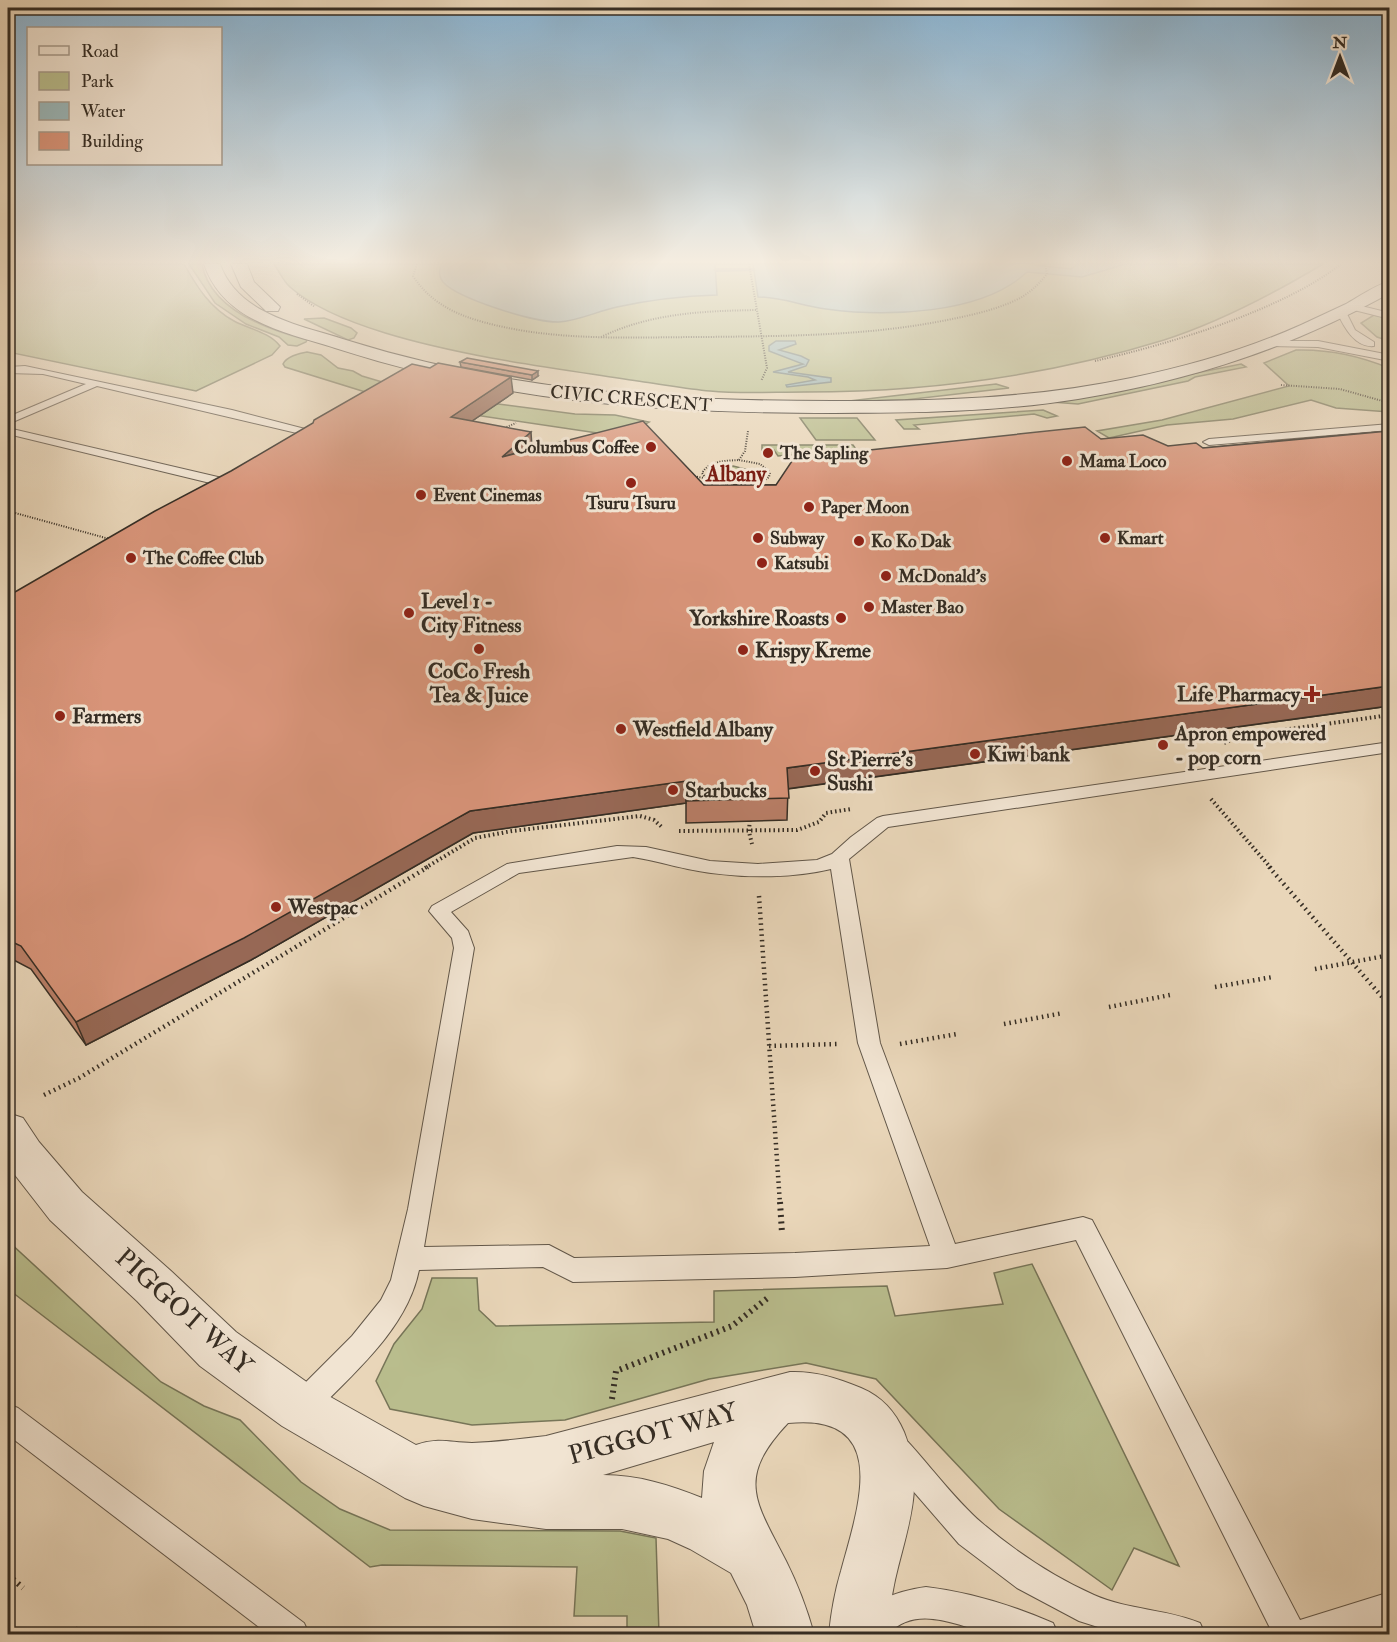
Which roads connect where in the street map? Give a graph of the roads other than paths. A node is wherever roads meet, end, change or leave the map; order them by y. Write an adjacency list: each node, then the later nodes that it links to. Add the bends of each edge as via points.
1 (329, 341): 14 (street, CIVIC CRESCENT, via 422,369 520,388 626,401)
2 (1229, 341): 14 (street, CIVIC CRESCENT, via 1179,358 1083,381)
3 (1277, 341): 7 (street, CIVIC CRESCENT)
4 (1323, 341): 9 (lane)
5 (1357, 341): 8 (lane)
6 (1366, 341): 8 (lane)
7 (1273, 344): 9 (lane, via 1318,344); 14 (street, CIVIC CRESCENT, via 1224,362 1126,385 963,406)
8 (1371, 344): 10 (lane)
9 (1354, 350): 11 (lane)
10 (1389, 351)
11 (1389, 358)
12 (8, 370): 13 (lane, via 31,369)
13 (96, 383): 15 (lane); 19 (lane, via 305,432 309,438)
14 (875, 407)
15 (8, 421)
16 (1389, 427): 18 (lane)
17 (8, 431): 20 (lane, via 234,481)
18 (1209, 442)
19 (290, 449)
20 (211, 492)
21 (1389, 747): 22 (lane, via 883,822)
22 (839, 858): 24 (lane, via 869,1043); 25 (lane, via 817,866 758,870 710,867 633,851 617,852 514,868 439,910 461,936 464,948)
23 (13, 1150): 27 (street, PIGGOT WAY, via 66,1206 218,1349)
24 (947, 1257): 25 (lane, via 795,1266 573,1270 549,1256); 39 (lane, via 1083,1228)
25 (410, 1259): 27 (lane, via 390,1309 354,1355)
26 (773, 1402): 29 (street, PIGGOT WAY, via 793,1396 837,1402); 30 (street, PIGGOT WAY, via 604,1450 501,1469 442,1468); 31 (street, PIGGOT WAY, via 754,1420 739,1443 732,1466 729,1492 734,1519)
27 (300, 1408): 30 (street, PIGGOT WAY)
28 (8, 1418): 33 (lane)
29 (874, 1426): 35 (street, via 885,1452 888,1481); 38 (lane, via 970,1533 1017,1569 1090,1610 1149,1628)
30 (389, 1459): 31 (street, PIGGOT WAY, via 424,1479 472,1492 546,1502 622,1502 670,1512 710,1528)
31 (752, 1554): 34 (street, PIGGOT WAY, via 773,1596)
32 (1389, 1608): 40 (lane)
33 (293, 1635)
34 (785, 1635)
35 (858, 1635)
36 (866, 1635): 37 (lane, via 890,1612 920,1602 952,1605)
37 (1042, 1635)
38 (1189, 1635)
39 (1290, 1635)
40 (1306, 1635)

